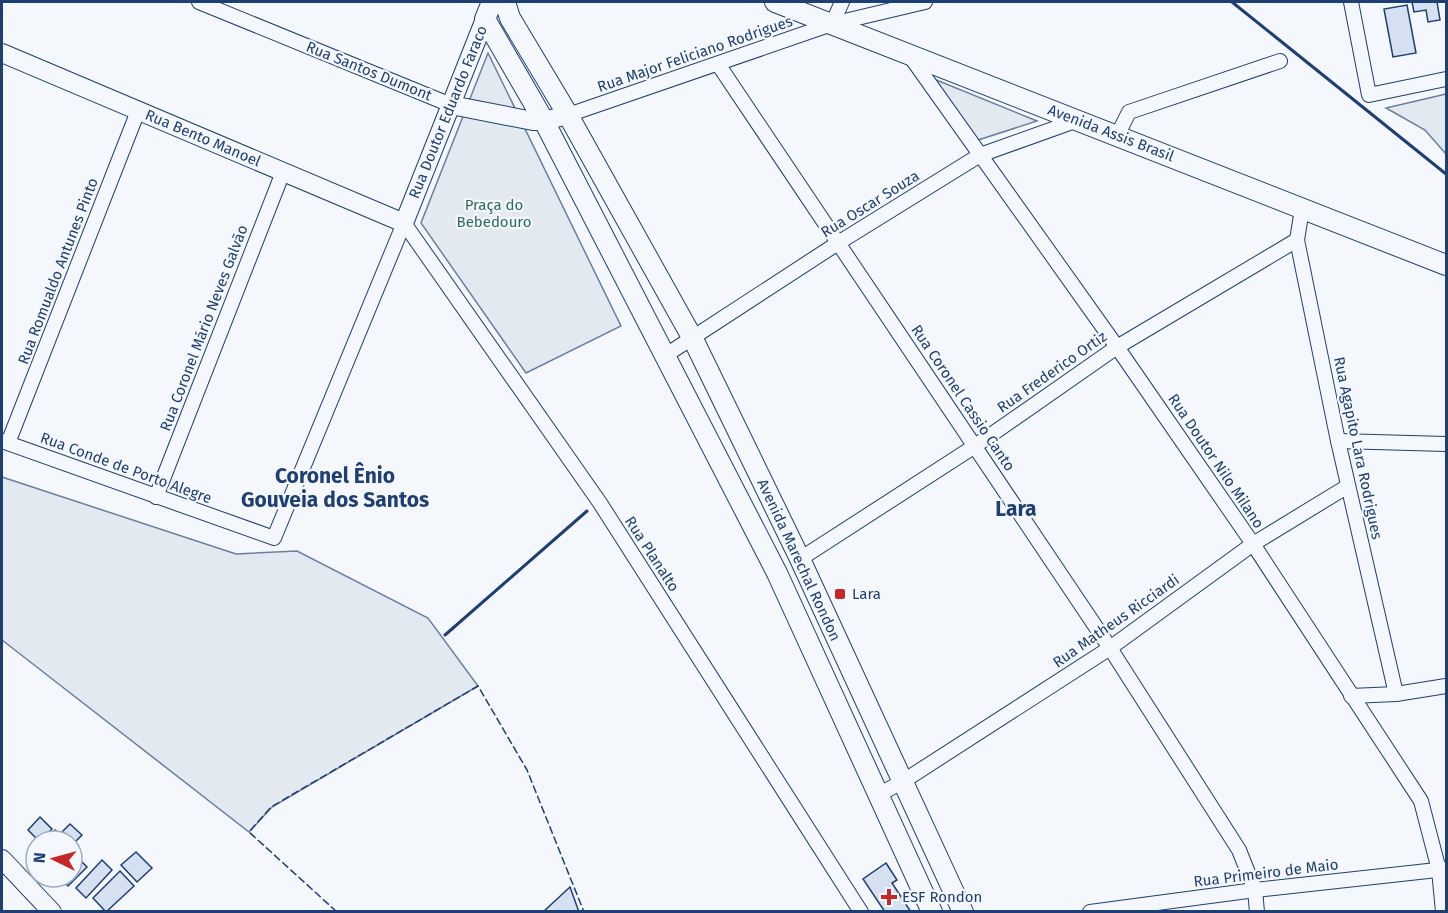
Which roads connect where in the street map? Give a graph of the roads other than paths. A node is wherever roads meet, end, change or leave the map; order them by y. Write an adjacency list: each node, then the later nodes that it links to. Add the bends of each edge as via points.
1 (199, 2): 14 (street, Rua Santos Dumont)
2 (505, 2): 16 (main road, Avenida Marechal Rondon, via 510,18)
3 (775, 2): 8 (main road, Avenida Assis Brasil)
4 (842, 2): 8 (street)
5 (925, 2): 8 (street, Rua Major Feliciano Rodrigues)
6 (1351, 2): 13 (street, via 1369,95)
7 (489, 10): 14 (street, Rua Doutor Eduardo Faraco); 18 (main road, Avenida Marechal Rondon)
8 (832, 24): 10 (main road, Avenida Assis Brasil); 12 (street, Rua Major Feliciano Rodrigues)
9 (2, 53): 15 (street, Rua Bento Manoel)
10 (908, 54): 17 (main road, Avenida Assis Brasil); 20 (street, Rua Doutor Nilo Milano)
11 (1280, 61): 19 (street, via 1129,112)
12 (718, 64): 16 (street, Rua Major Feliciano Rodrigues); 25 (street, Rua Coronel Cassio Canto)
13 (1446, 79)
14 (451, 105): 18 (street, Rua Santos Dumont); 23 (street, Rua Doutor Eduardo Faraco)
15 (138, 111): 21 (street, Rua Bento Manoel); 31 (street, Rua Romualdo Antunes Pinto)
16 (568, 115): 18 (street); 27 (main road, Avenida Marechal Rondon)
17 (1077, 120): 19 (main road, Avenida Assis Brasil); 20 (street, Rua Oscar Souza)
18 (544, 121): 29 (main road, Avenida Marechal Rondon)
19 (1118, 136): 22 (main road, Avenida Assis Brasil)
20 (980, 155): 25 (street, Rua Oscar Souza); 28 (street, Rua Doutor Nilo Milano)
21 (283, 172): 23 (street, Rua Bento Manoel); 35 (street, Rua Coronel Mário Neves Galvão)
22 (1302, 209): 24 (street, Rua Agapito Lara Rodrigues); 26 (main road, Avenida Assis Brasil)
23 (404, 223): 35 (street, Rua Conde de Porto Alegre, via 274,538); 48 (street, Rua Planalto, via 600,503)
24 (1298, 240): 28 (street, Rua Frederico Ortiz); 30 (street, Rua Agapito Lara Rodrigues)
25 (838, 243): 27 (street, Rua Oscar Souza); 33 (street, Rua Coronel Cassio Canto)
26 (1446, 265)
27 (693, 339): 29 (street); 37 (main road, Avenida Marechal Rondon)
28 (1117, 347): 33 (street, Rua Frederico Ortiz); 36 (street, Rua Doutor Nilo Milano)
29 (666, 355): 43 (main road, Avenida Marechal Rondon, via 777,573)
30 (1338, 441): 32 (street); 34 (street, Rua Agapito Lara Rodrigues)
31 (5, 442): 35 (street, Rua Conde de Porto Alegre)
32 (1446, 444)
33 (975, 446): 37 (street, Rua Frederico Ortiz); 38 (street, Rua Coronel Cassio Canto)
34 (1348, 486): 36 (street, Rua Matheus Ricciardi); 40 (street, Rua Agapito Lara Rodrigues)
35 (156, 497)
36 (1253, 544): 38 (street, Rua Matheus Ricciardi); 41 (street, Rua Doutor Nilo Milano)
37 (800, 559): 42 (main road, Avenida Marechal Rondon)
38 (1110, 648): 42 (street, Rua Matheus Ricciardi); 46 (street, Rua Coronel Cassio Canto, via 1239,850)
39 (1446, 686): 40 (street)
40 (1396, 694): 41 (street)
41 (1351, 696): 45 (street, Rua Doutor Nilo Milano, via 1421,801)
42 (902, 782): 43 (street); 50 (main road, Avenida Marechal Rondon)
43 (878, 795): 49 (main road, Avenida Marechal Rondon)
44 (2, 859): 47 (street)
45 (1443, 870): 46 (street, Rua Primeiro de Maio); 53 (street, Rua Doutor Nilo Milano)
46 (1255, 890): 51 (street, Rua Primeiro de Maio); 52 (street, Rua Coronel Cassio Canto)
47 (52, 912)
48 (861, 912)
49 (932, 912)
50 (963, 912)
51 (1090, 912)
52 (1257, 912)
53 (1443, 912)

